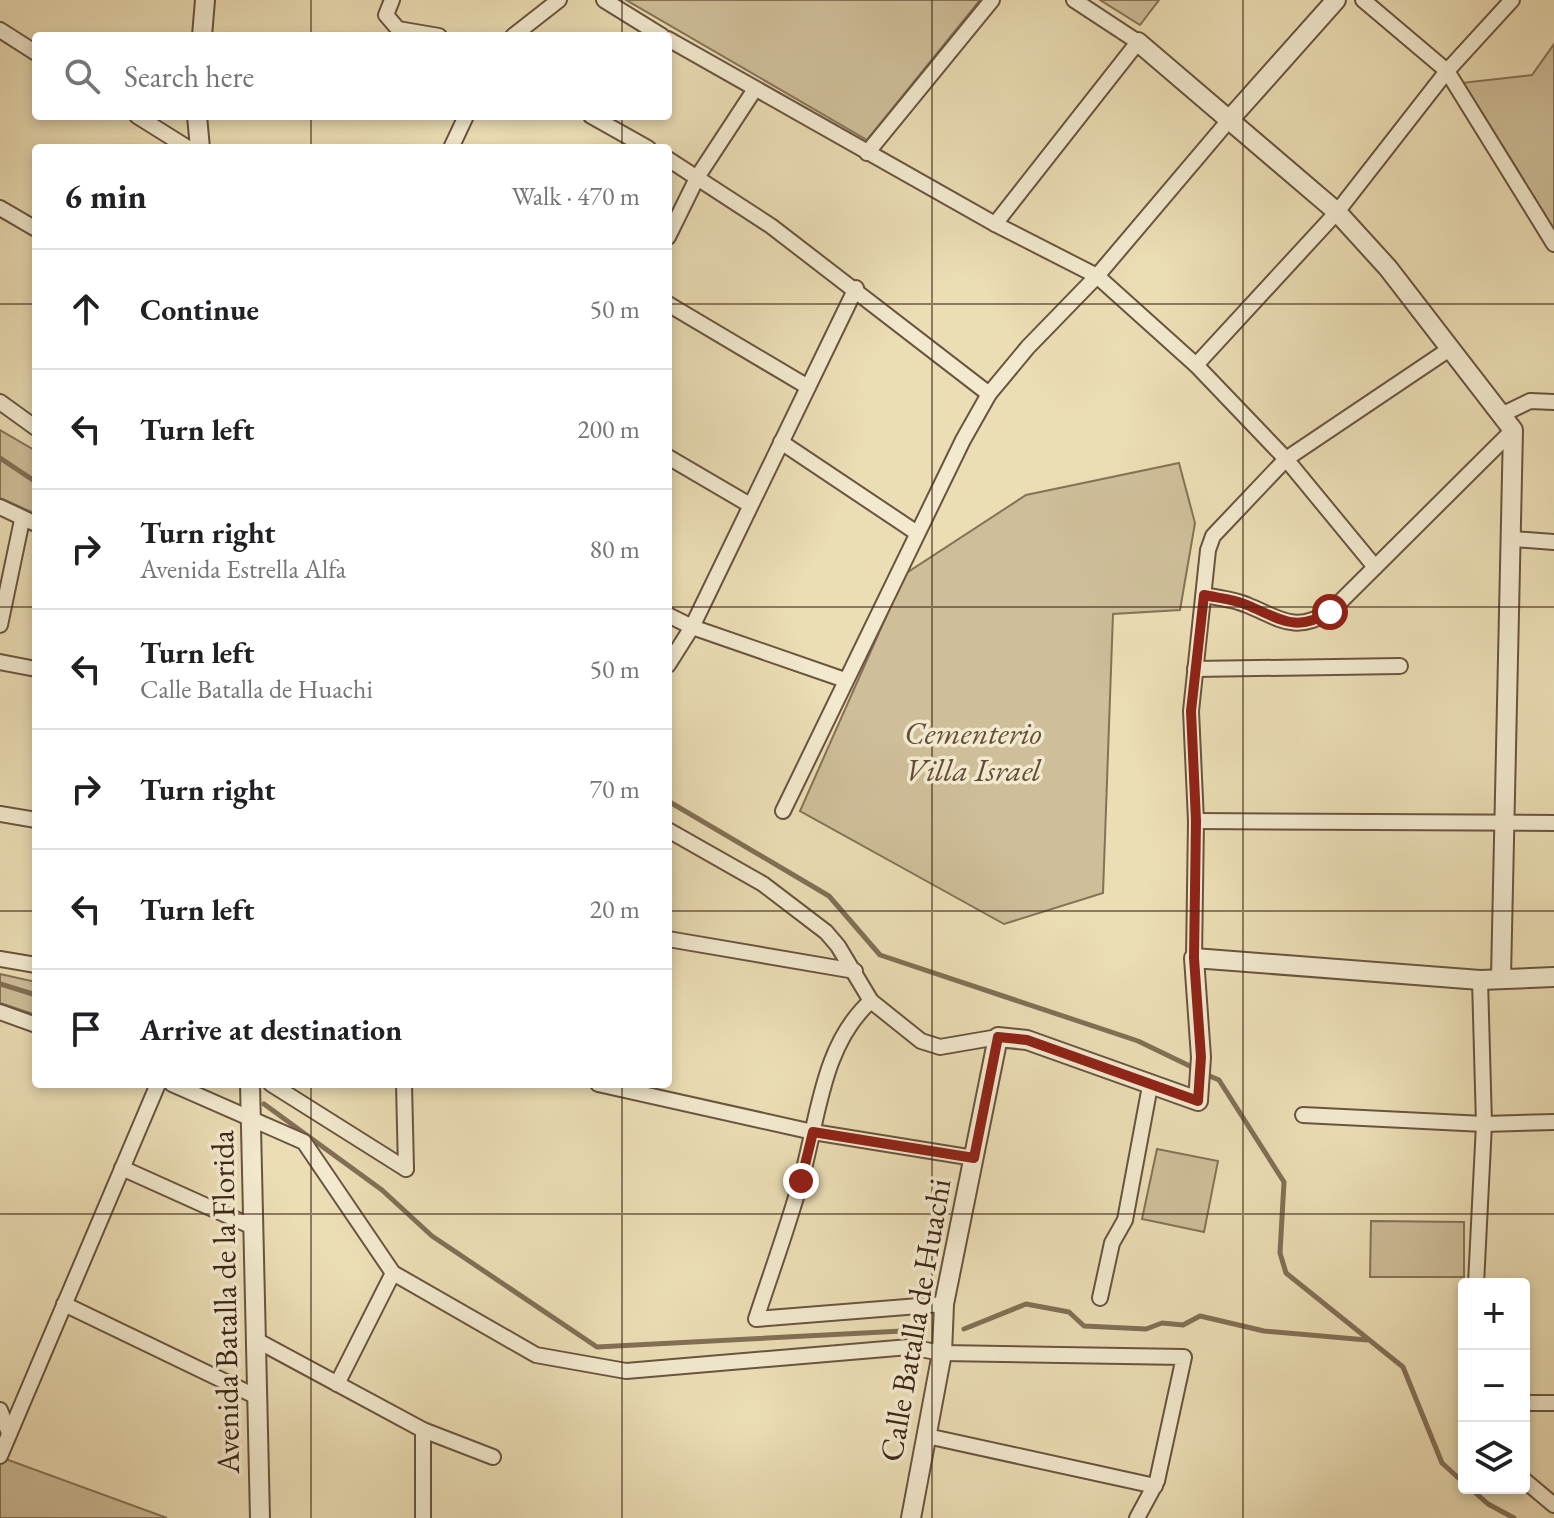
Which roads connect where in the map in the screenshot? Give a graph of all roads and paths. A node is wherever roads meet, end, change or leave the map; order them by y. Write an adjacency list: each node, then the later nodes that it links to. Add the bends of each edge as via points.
1 (205, 0): 11 (street)
2 (392, 0): 12 (street, via 386,15 398,29)
3 (559, 0): 13 (street)
4 (604, 0): 14 (street)
5 (992, 0): 29 (street)
6 (1074, 0): 16 (street)
7 (1336, 0): 20 (street)
8 (1363, 0): 18 (street)
9 (1512, 0): 18 (street)
10 (0, 30): 17 (street)
11 (202, 32)
12 (416, 32)
13 (518, 32)
14 (656, 32)
15 (672, 41): 19 (street)
16 (1138, 42): 20 (street); 34 (street)
17 (32, 50)
18 (1447, 71): 33 (street); 37 (street)
19 (755, 89): 29 (street); 31 (street)
20 (1230, 119): 33 (street); 38 (street)
21 (143, 120): 25 (street)
22 (197, 120): 26 (street)
23 (464, 120): 27 (street)
24 (598, 120): 28 (street)
25 (182, 144)
26 (200, 144)
27 (453, 144)
28 (641, 144)
29 (867, 153): 34 (street)
30 (672, 161): 31 (street)
31 (698, 176): 36 (street); 39 (street)
32 (0, 208): 35 (street)
33 (1337, 212): 41 (street); 42 (street)
34 (995, 224): 38 (street)
35 (32, 227)
36 (672, 229)
37 (1554, 244)
38 (1097, 276): 42 (street); 44 (street)
39 (856, 288): 43 (street); 44 (street)
40 (672, 306): 43 (street)
41 (1451, 348): 47 (street); 51 (street)
42 (1196, 365): 51 (street)
43 (808, 387): 49 (street)
44 (989, 394): 55 (street)
45 (0, 402): 48 (street)
46 (1554, 402): 47 (street, via 1530,401)
47 (1507, 423): 56 (street); 58 (street, via 1464,483)
48 (32, 425)
49 (781, 442): 52 (street); 55 (street)
50 (672, 459): 52 (street)
51 (1286, 459): 58 (street); 59 (street, via 1213,536)
52 (750, 505): 62 (street)
53 (0, 507): 54 (street)
54 (29, 522): 61 (street)
55 (917, 533): 68 (street)
56 (1513, 539): 57 (street); 73 (street)
57 (1554, 542)
58 (1375, 567): 59 (street, via 1330,612 1296,625 1244,603)
59 (1204, 595): 67 (street)
60 (672, 617): 62 (street)
61 (0, 625)
62 (692, 627): 63 (street); 68 (street)
63 (672, 659)
64 (0, 662): 66 (street)
65 (1400, 666): 67 (street)
66 (32, 668)
67 (1195, 669): 72 (street, via 1191,711)
68 (845, 680): 69 (street)
69 (783, 811)
70 (0, 814): 71 (street)
71 (32, 819)
72 (1196, 821): 73 (street); 77 (street)
73 (1504, 822): 74 (street); 81 (street)
74 (1554, 823)
75 (672, 832): 80 (street, via 801,912 826,932)
76 (672, 940): 80 (street)
77 (1194, 958): 83 (street); 88 (street, via 1199,1092)
78 (0, 959): 79 (street)
79 (32, 964)
80 (855, 971): 84 (street)
81 (1501, 977): 82 (street); 83 (street)
82 (1554, 977)
83 (1480, 980): 98 (street)
84 (871, 1001): 87 (street, via 912,1034 940,1047); 99 (street, via 852,1018 837,1049)
85 (0, 1012): 86 (street)
86 (32, 1024)
87 (998, 1037): 88 (street, via 1027,1040); 100 (street, Calle Batalla de Huachi)
88 (1150, 1086): 105 (street, via 1125,1220 1112,1243)
89 (156, 1088): 101 (street)
90 (181, 1088): 96 (street)
91 (250, 1088): 96 (street, Avenida Batalla de la Florida)
92 (277, 1088): 93 (street, via 406,1169)
93 (404, 1088)
94 (616, 1088): 99 (street)
95 (1303, 1115): 98 (street)
96 (251, 1120): 102 (street, Avenida Batalla de la Florida); 103 (street, via 304,1142)
97 (1554, 1122): 98 (street)
98 (1484, 1124): 104 (street)
99 (813, 1132): 100 (street); 107 (street, via 756,1319)
100 (974, 1158): 107 (street, Calle Batalla de Huachi)
101 (122, 1168): 102 (street); 106 (street)
102 (253, 1227): 108 (street, Avenida Batalla de la Florida)
103 (393, 1273): 109 (street, via 536,1355 626,1371 909,1347); 110 (street)
104 (1476, 1278)
105 (1100, 1298)
106 (64, 1304): 111 (street); 116 (street)
107 (944, 1304): 109 (street, Calle Batalla de Huachi)
108 (256, 1340): 110 (street); 111 (street, Avenida Batalla de la Florida)
109 (942, 1353): 117 (street, Calle Batalla de Huachi); 121 (street, via 1184,1357)
110 (337, 1384): 115 (street)
111 (257, 1397): 123 (street, Avenida Batalla de la Florida)
112 (1530, 1403): 113 (street)
113 (1554, 1403)
114 (0, 1410): 116 (street)
115 (423, 1430): 119 (street); 124 (street)
116 (9, 1433): 118 (street)
117 (927, 1436): 121 (street); 125 (street, Calle Batalla de Huachi)
118 (0, 1456)
119 (493, 1457)
120 (1530, 1485): 122 (street)
121 (1155, 1486): 126 (street)
122 (1554, 1505)
123 (260, 1518)
124 (423, 1518)
125 (911, 1518)
126 (1137, 1518)

